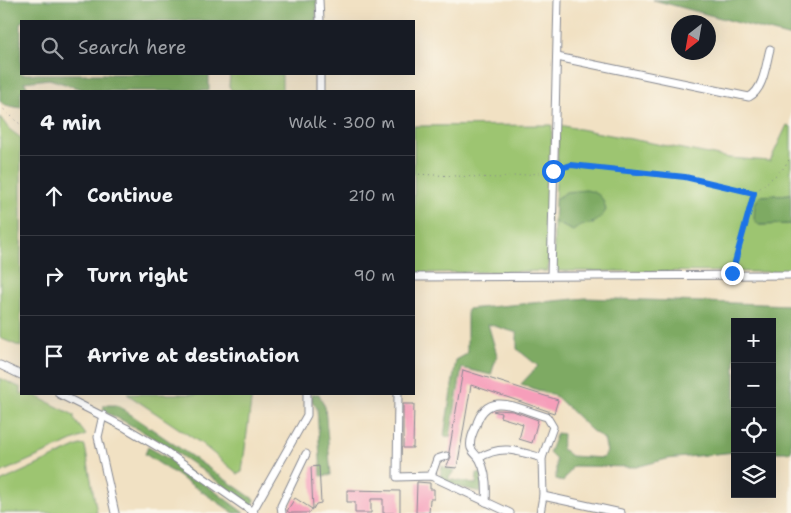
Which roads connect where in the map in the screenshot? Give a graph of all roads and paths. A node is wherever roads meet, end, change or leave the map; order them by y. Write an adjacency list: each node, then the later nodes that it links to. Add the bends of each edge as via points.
1 (320, 0): 3 (street)
2 (558, 0): 5 (street)
3 (320, 20)
4 (770, 49): 5 (street, via 762,78 754,95 749,97)
5 (557, 57): 11 (street)
6 (320, 75): 7 (street)
7 (320, 90)
8 (0, 106): 9 (path)
9 (20, 124)
10 (791, 156): 13 (path, via 782,170)
11 (553, 171): 12 (path, via 498,178); 13 (path, via 571,165 647,173 705,180); 15 (street)
12 (415, 174)
13 (754, 193): 14 (path)
14 (732, 273)
15 (550, 275): 16 (street); 17 (street)
16 (791, 275)
17 (415, 277)
18 (0, 365): 19 (street)
19 (20, 375)
20 (61, 395): 23 (street)
21 (307, 395): 32 (street, via 307,415)
22 (398, 395): 28 (street, via 397,478)
23 (103, 415): 31 (street, via 98,437); 32 (street, via 179,460)
24 (306, 454): 33 (street, via 281,506)
25 (446, 456): 28 (street, via 437,459)
26 (479, 458): 27 (street, via 490,451 510,448); 27 (street, via 471,450 470,443 480,412 490,404 501,403 547,417 553,427); 30 (street, via 484,470)
27 (542, 458): 29 (street)
28 (432, 476): 30 (street)
29 (543, 496): 35 (street); 36 (street)
30 (486, 502): 34 (street)
31 (115, 513)
32 (253, 513)
33 (282, 513)
34 (510, 513)
35 (540, 513)
36 (621, 513)

